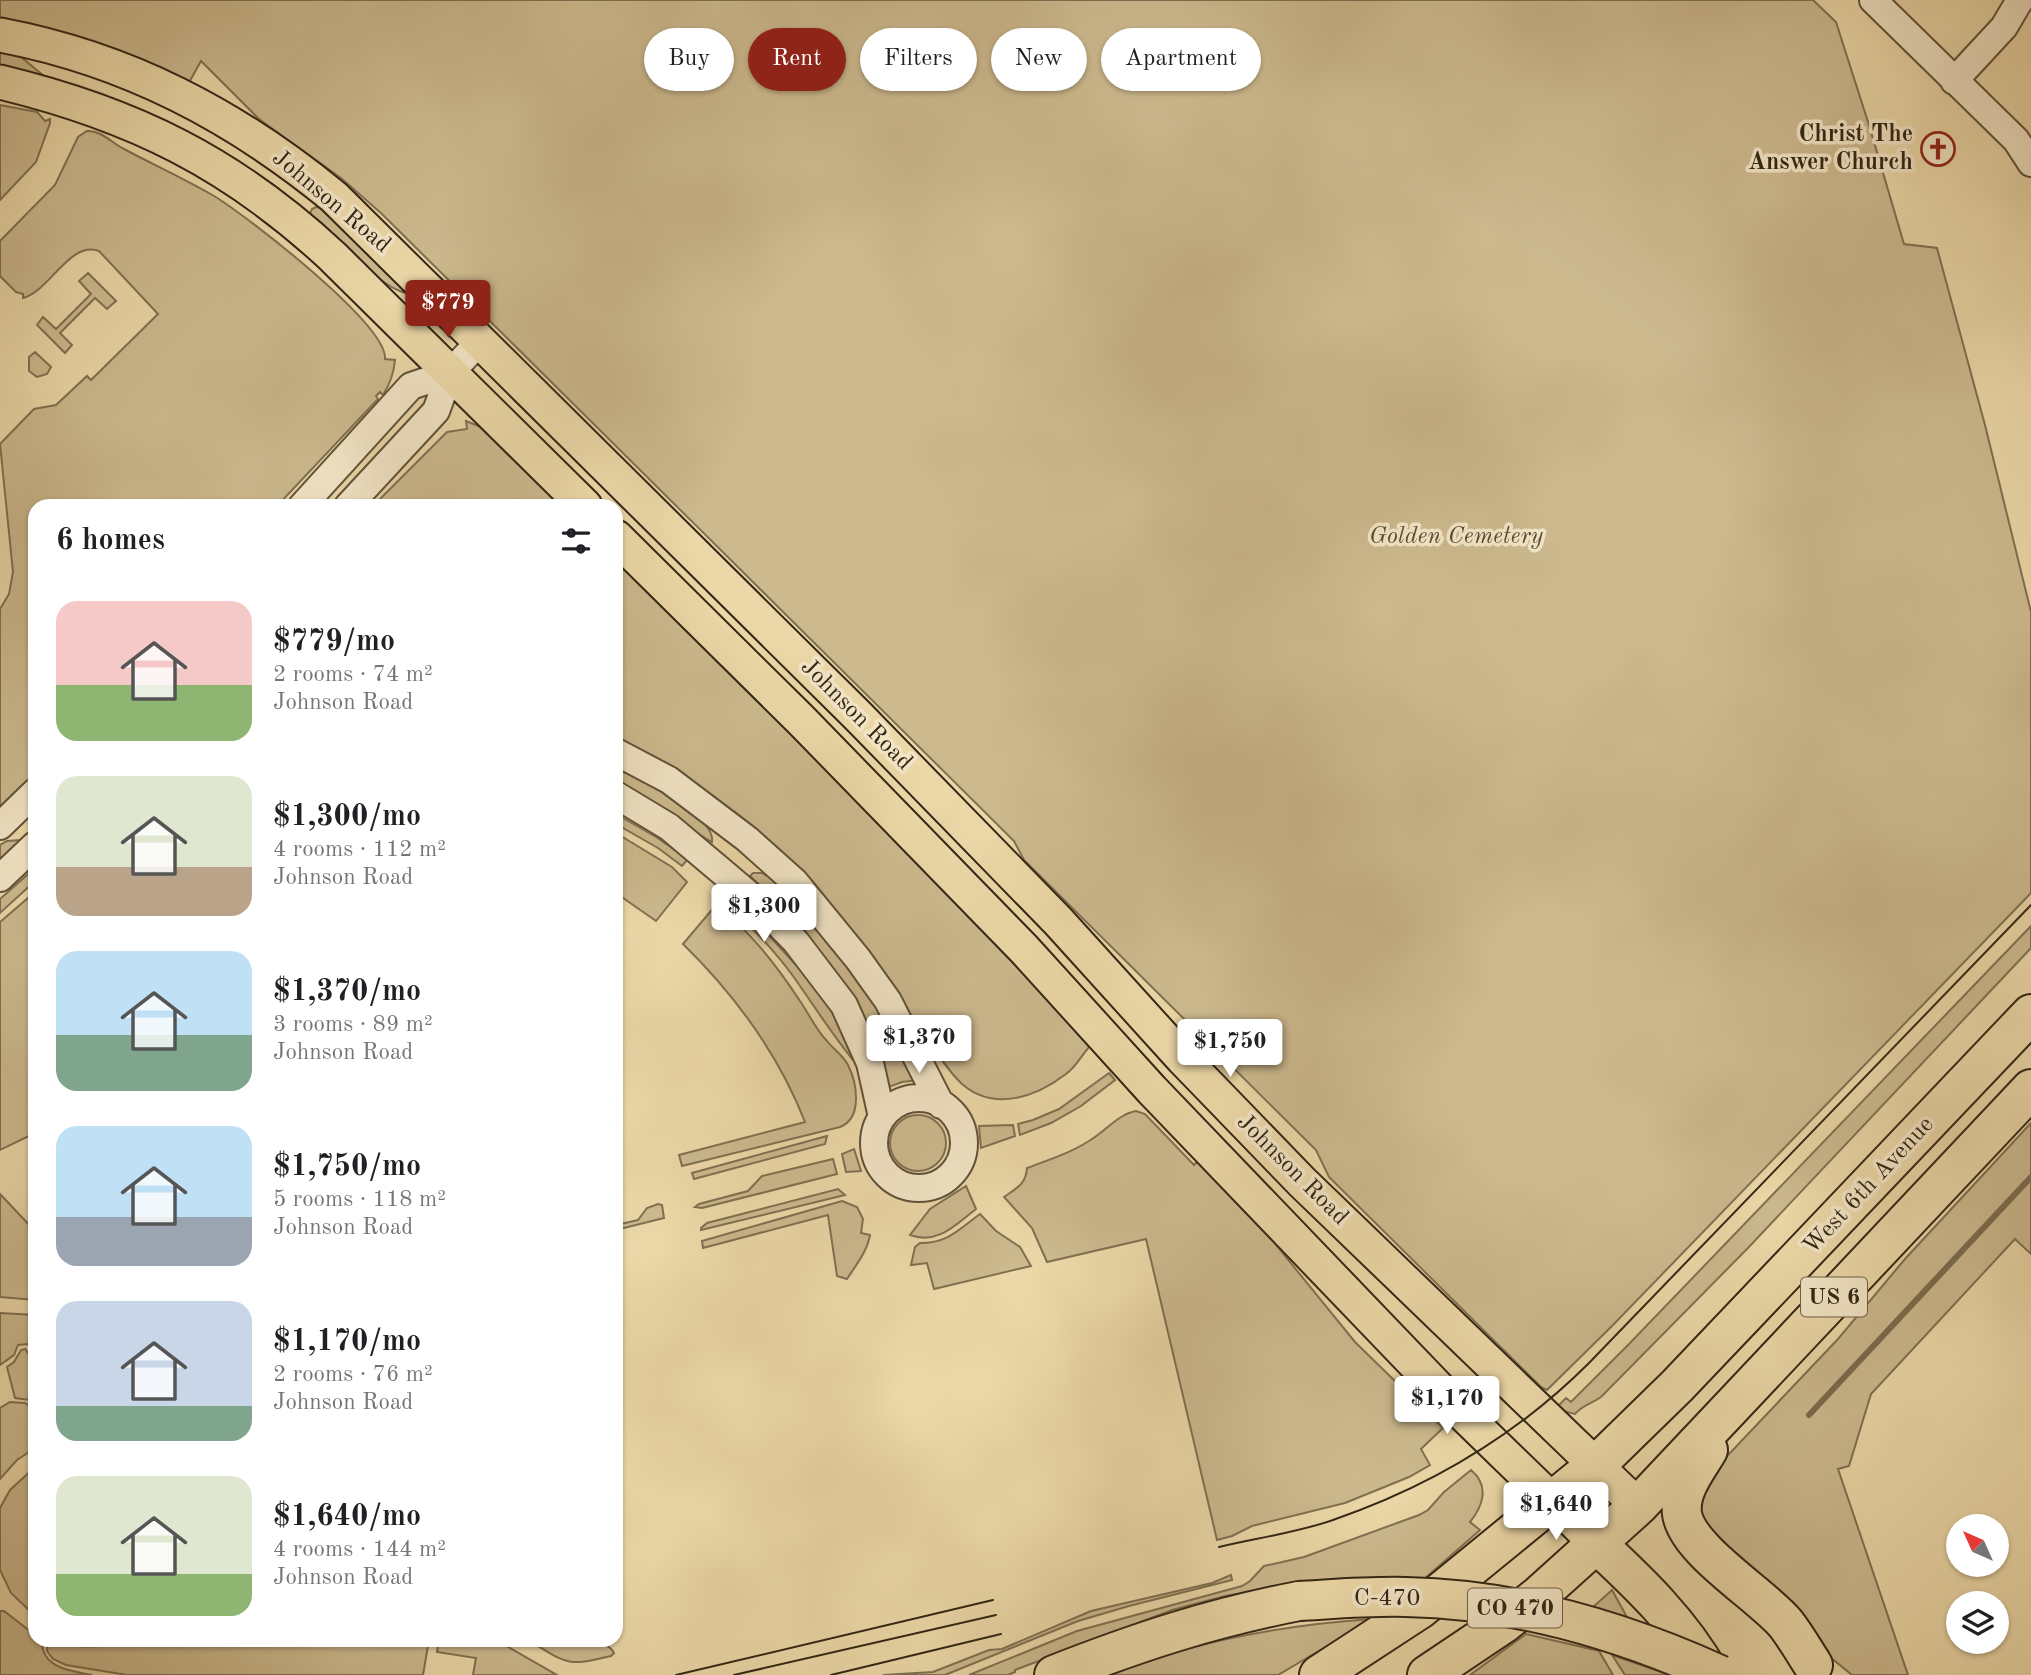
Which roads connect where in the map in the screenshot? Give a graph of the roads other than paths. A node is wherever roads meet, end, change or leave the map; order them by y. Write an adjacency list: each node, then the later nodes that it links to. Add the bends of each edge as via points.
1 (1873, 0): 4 (street)
2 (2020, 0): 4 (street, via 2004,27)
3 (0, 35): 7 (main road, Johnson Road, via 84,55 133,73 181,94 232,125 334,197)
4 (1954, 80): 6 (street, via 2016,140)
5 (0, 82): 8 (main road, Johnson Road, via 156,133 241,181 304,229)
6 (2031, 163)
7 (481, 341): 8 (street); 24 (main road, Johnson Road, via 858,716)
8 (450, 373): 9 (street, via 411,386); 10 (street, via 436,411); 11 (main road, Johnson Road)
9 (308, 499)
10 (354, 499)
11 (577, 499)
12 (623, 544): 20 (main road, Johnson Road, via 1024,949)
13 (623, 756): 22 (street, via 669,780 795,882 888,1001)
14 (28, 799): 16 (street)
15 (623, 799): 23 (street, via 700,853 796,942 844,1005 870,1063)
16 (0, 826)
17 (28, 852): 18 (street)
18 (0, 878)
19 (2031, 1014): 26 (highway, West 6th Avenue / US 6)
20 (1121, 1057): 24 (main road, via 1171,1062); 27 (main road, Johnson Road, via 1465,1416)
21 (2031, 1089): 25 (highway, West 6th Avenue / US 6)
22 (942, 1105): 23 (street, via 932,1100 905,1101); 23 (street, via 960,1126 963,1151 952,1174 930,1187 907,1187 884,1172 874,1149)
23 (882, 1117)
24 (1302, 1182): 26 (main road, Johnson Road)
25 (1738, 1400): 28 (highway, West 6th Avenue / US 6); 30 (highway, via 1684,1492 1685,1525 1712,1559 1785,1624)
26 (1595, 1466): 27 (highway, West 6th Avenue / US 6); 28 (main road, Johnson Road)
27 (1554, 1502): 29 (main road, Johnson Road); 32 (highway, US 6, via 1420,1609)
28 (1638, 1506): 29 (highway, West 6th Avenue / US 6); 30 (highway)
29 (1597, 1544): 33 (highway, US 6, via 1503,1624); 34 (highway, via 1675,1622)
30 (1819, 1670)
31 (1055, 1675): 35 (highway, C-470 / CO 470, bridge, via 1193,1625 1299,1601 1407,1597 1571,1619 1663,1649)
32 (1319, 1675)
33 (1427, 1675)
34 (1710, 1675)
35 (1720, 1675)

